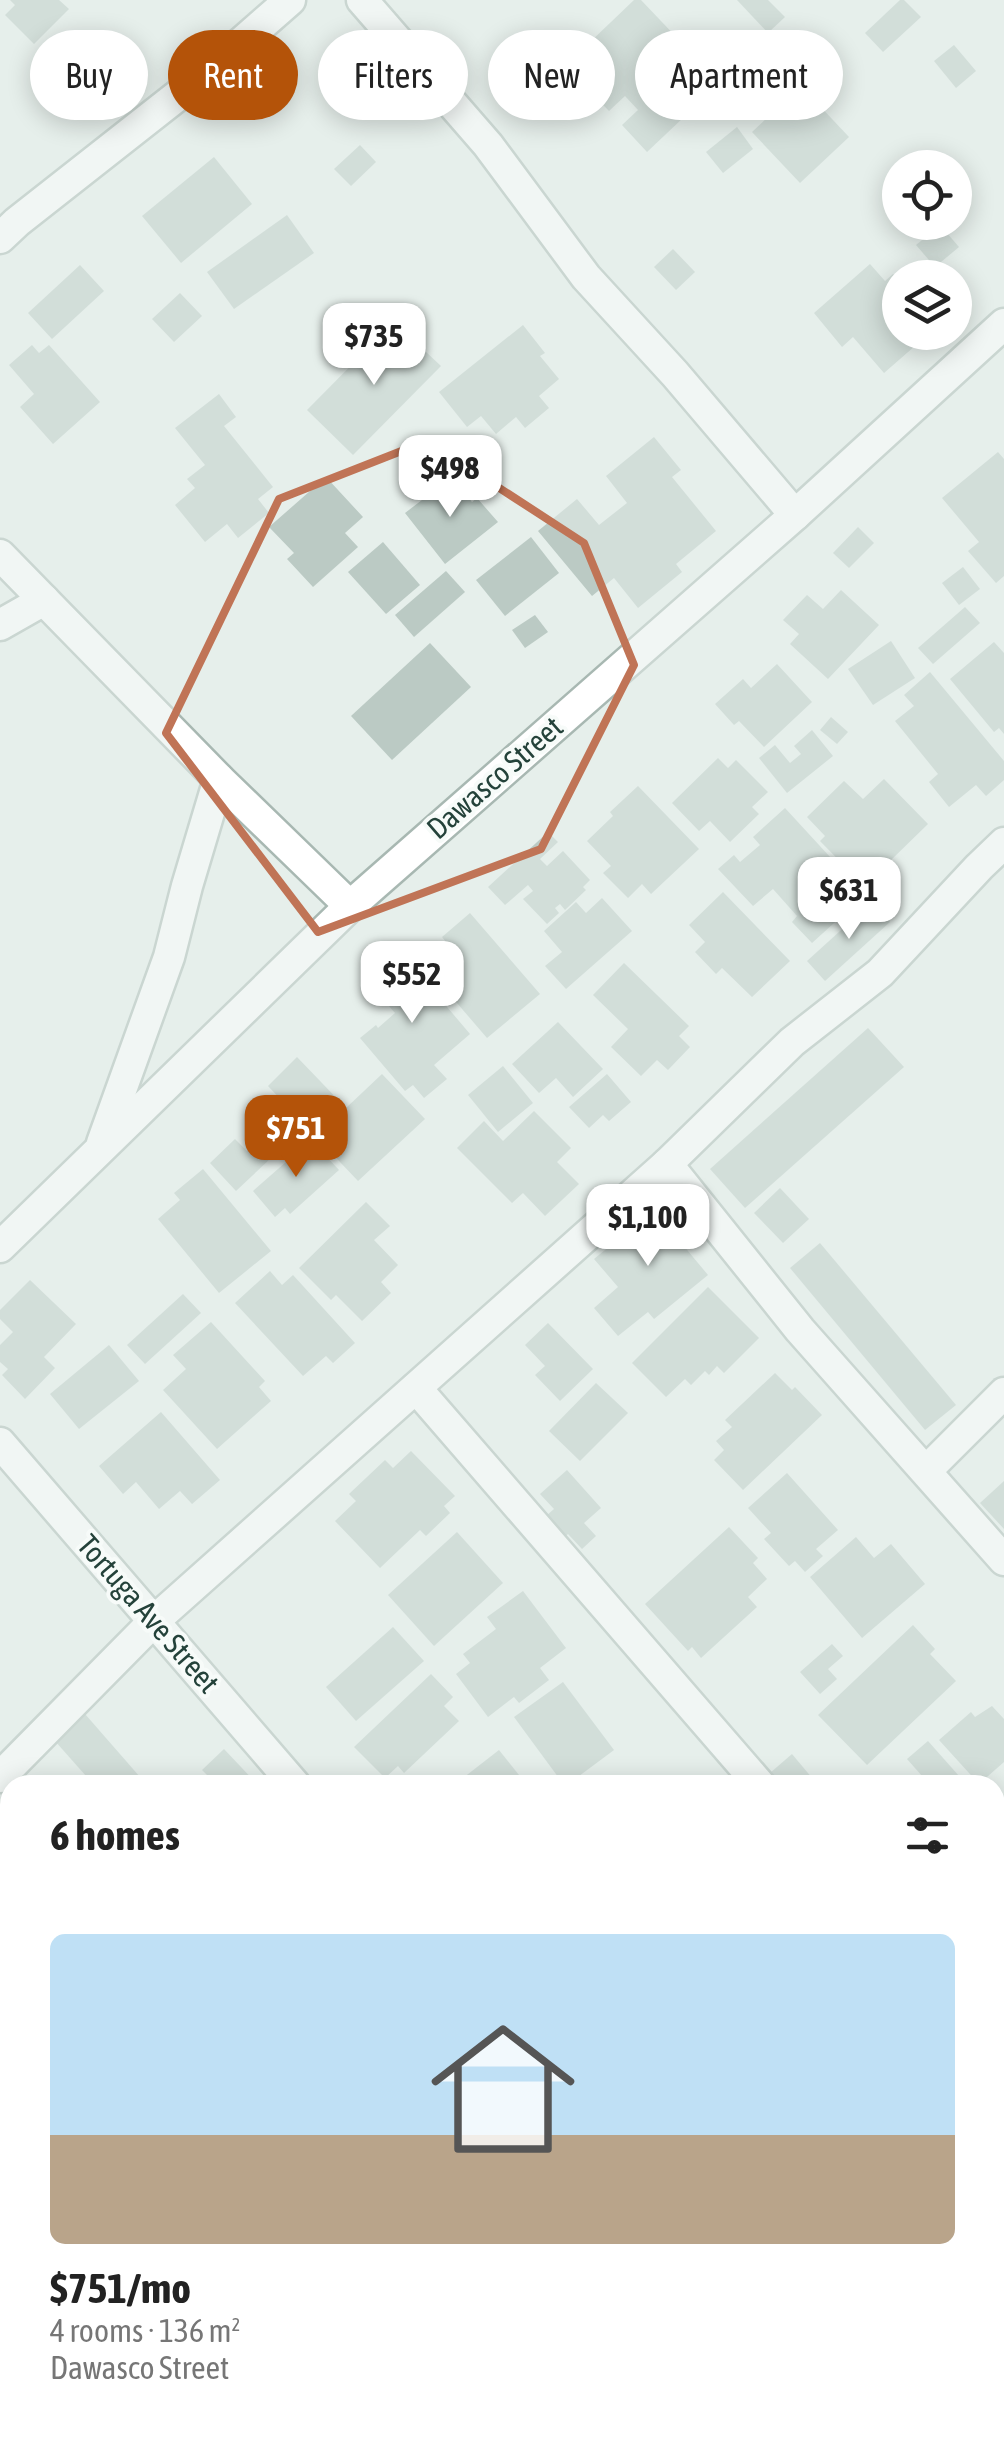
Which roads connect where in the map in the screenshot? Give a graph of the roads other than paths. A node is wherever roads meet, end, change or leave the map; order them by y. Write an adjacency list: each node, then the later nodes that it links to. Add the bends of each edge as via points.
1 (290, 0): 3 (street)
2 (362, 0): 5 (street, via 488,145 586,278)
3 (0, 238)
4 (1004, 324): 5 (street, Dawasco Street)
5 (795, 515): 12 (street, Dawasco Street)
6 (0, 555): 7 (street)
7 (44, 600): 8 (street); 9 (street)
8 (0, 625)
9 (218, 779): 12 (street); 13 (street, via 169,957)
10 (1004, 843): 11 (street)
11 (991, 870): 14 (street, via 880,973 792,1042)
12 (350, 906): 13 (street, Dawasco Street)
13 (99, 1151): 15 (street, Dawasco Street)
14 (667, 1164): 16 (street); 19 (street, via 800,1330)
15 (0, 1247)
16 (416, 1388): 21 (street); 24 (street)
17 (1004, 1393): 19 (street)
18 (0, 1444): 21 (street, Tortuga Ave Street)
19 (926, 1471): 20 (street)
20 (1004, 1560)
21 (154, 1621): 22 (street); 23 (street, Tortuga Ave Street)
22 (2, 1775)
23 (287, 1775)
24 (751, 1775)

